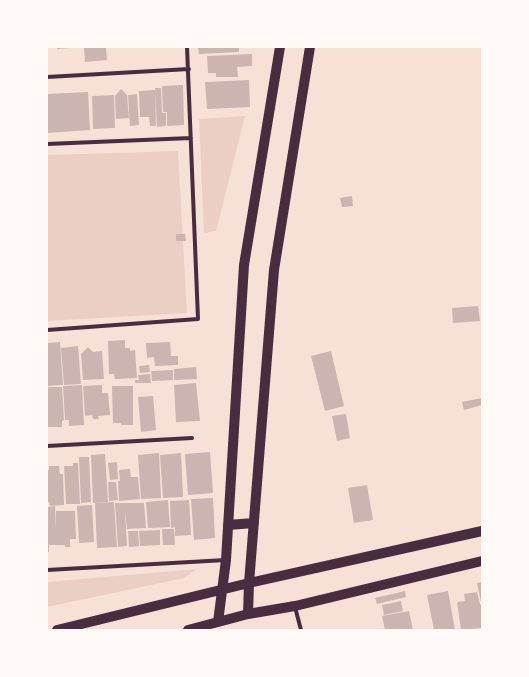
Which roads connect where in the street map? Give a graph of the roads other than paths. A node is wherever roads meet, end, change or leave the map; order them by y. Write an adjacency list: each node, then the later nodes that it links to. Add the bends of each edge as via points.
1 (187, 47): 4 (street)
2 (280, 47): 12 (main road, via 244,266)
3 (310, 47): 11 (main road, via 274,270)
4 (188, 69): 5 (street); 6 (street)
5 (47, 77)
6 (191, 138): 7 (street); 8 (street, via 198,319)
7 (47, 144)
8 (47, 330)
9 (192, 438): 10 (street)
10 (47, 446)
11 (254, 523): 12 (main road); 17 (main road)
12 (228, 525): 14 (main road)
13 (482, 531): 17 (main road)
14 (226, 560): 16 (street); 18 (main road)
15 (482, 561): 19 (main road)
16 (47, 570)
17 (249, 583): 18 (main road); 20 (main road)
18 (221, 590): 21 (main road); 22 (main road)
19 (294, 606): 20 (main road); 24 (street)
20 (248, 614): 21 (main road)
21 (218, 622): 23 (main road)
22 (57, 630)
23 (188, 630)
24 (301, 630)

